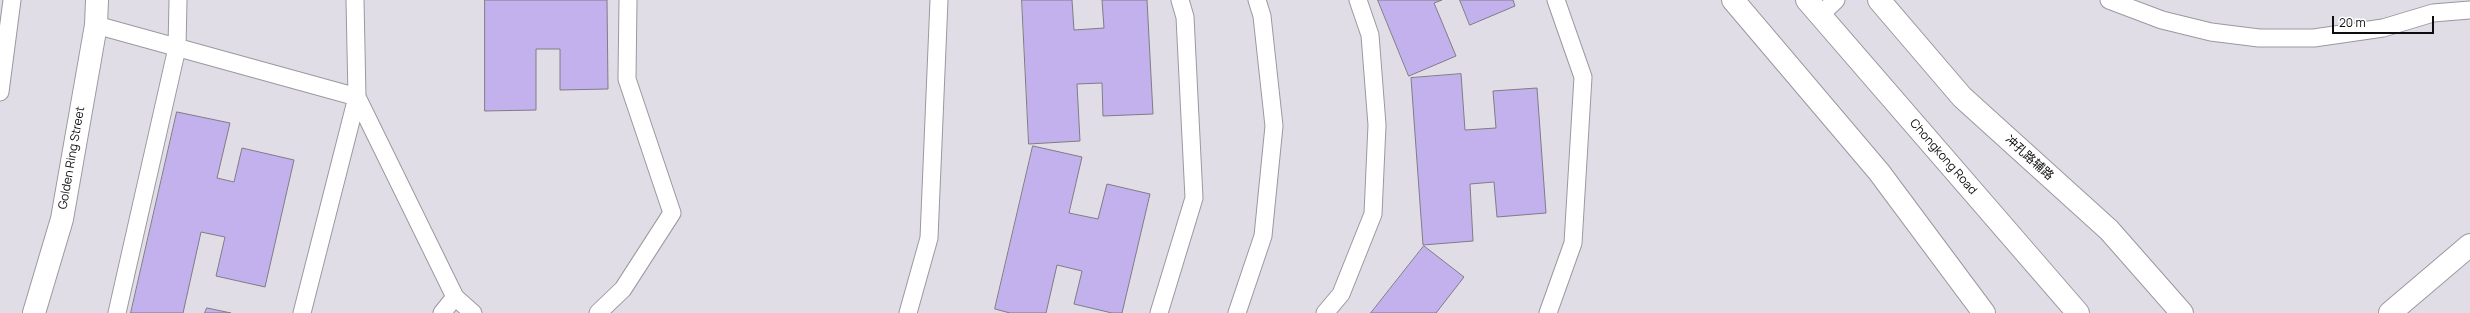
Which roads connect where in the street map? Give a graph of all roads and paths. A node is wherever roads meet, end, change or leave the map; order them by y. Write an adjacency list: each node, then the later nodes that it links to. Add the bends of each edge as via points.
1 (12, 0): 19 (lane)
2 (97, 0): 17 (street, Golden Ring Street)
3 (178, 0): 18 (lane)
4 (355, 0): 20 (lane)
5 (628, 0): 28 (lane, via 627,79 672,213 623,289)
6 (939, 0): 29 (lane, via 929,238)
7 (1180, 0): 30 (lane, via 1185,17 1194,198)
8 (1257, 0): 31 (lane, via 1262,16 1274,126 1263,236)
9 (1358, 0): 32 (lane, via 1370,35 1377,125 1373,214 1341,294)
10 (1556, 0): 33 (lane, via 1583,77 1573,243)
11 (1733, 0): 34 (street, via 1879,172)
12 (1836, 0): 15 (lane)
13 (1879, 0): 36 (street, 冲孔路辅路, via 1962,97 2110,230)
14 (2109, 0): 16 (lane, via 2162,20 2211,32 2259,38 2314,38 2383,28 2433,13)
15 (1813, 8): 35 (street, Chongkong Road)
16 (2470, 10)
17 (96, 25): 18 (lane); 23 (street, Golden Ring Street, via 62,218)
18 (178, 48): 20 (lane); 24 (lane)
19 (0, 92)
20 (357, 97): 22 (lane); 25 (lane)
21 (2470, 245): 37 (street)
22 (455, 297): 26 (lane); 27 (lane)
23 (34, 313)
24 (117, 313)
25 (302, 313)
26 (442, 313)
27 (473, 313)
28 (598, 313)
29 (908, 313)
30 (1159, 313)
31 (1237, 313)
32 (1325, 313)
33 (1548, 313)
34 (1984, 313)
35 (2078, 313)
36 (2182, 313)
37 (2390, 313)

